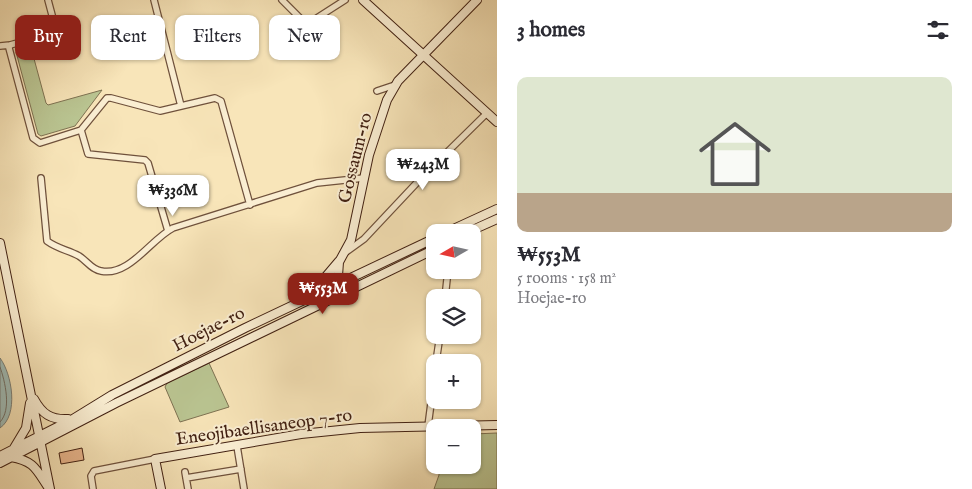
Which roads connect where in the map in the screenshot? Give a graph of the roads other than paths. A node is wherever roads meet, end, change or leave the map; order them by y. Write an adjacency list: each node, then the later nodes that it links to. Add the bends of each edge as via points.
1 (48, 0): 7 (street, via 56,30 54,33)
2 (154, 0): 12 (street)
3 (282, 0): 4 (street, via 309,23)
4 (345, 0)
5 (363, 0): 9 (main road)
6 (477, 0): 9 (main road, Gossaum-ro)
7 (10, 45): 8 (street); 15 (street, via 32,138 40,142)
8 (0, 46)
9 (423, 56): 10 (main road, Gossaum-ro); 13 (main road)
10 (395, 86): 11 (street); 17 (main road, Gossaum-ro, via 381,114)
11 (378, 91)
12 (180, 106): 15 (street, via 160,111 107,98); 18 (street, via 215,98 221,100)
13 (487, 113): 14 (main road); 26 (street, via 364,239)
14 (497, 122)
15 (81, 130): 23 (street, via 88,154 145,160 148,163)
16 (41, 178): 23 (street, via 47,241 80,257 95,269 109,272 120,269)
17 (364, 178): 18 (street, via 317,183); 26 (main road, Gossaum-ro, via 356,224)
18 (250, 205): 23 (street)
19 (497, 209): 21 (main road)
20 (497, 219): 22 (main road)
21 (464, 224)
22 (481, 226)
23 (168, 231)
24 (426, 242): 29 (main road, Hoejae-ro)
25 (0, 243): 32 (main road)
26 (346, 252): 28 (main road, Gossaum-ro)
27 (426, 256): 30 (main road, Hoejae-ro)
28 (341, 260): 29 (main road, Gossaum-ro); 31 (main road)
29 (340, 282): 30 (main road, Gossaum-ro); 31 (main road, Hoejae-ro)
30 (343, 293): 37 (main road, Hoejae-ro)
31 (308, 298): 33 (main road, Hoejae-ro, via 112,395)
32 (31, 394): 33 (main road, via 47,416); 37 (main road); 39 (main road, via 26,428)
33 (73, 419): 37 (main road, Hoejae-ro)
34 (481, 425): 35 (main road, Eneojibaellisaneop 7-ro)
35 (497, 425)
36 (426, 426): 38 (main road, Eneojibaellisaneop 7-ro, via 311,433)
37 (40, 439): 39 (main road, Hoejae-ro); 44 (main road)
38 (237, 446): 41 (main road, Eneojibaellisaneop 7-ro); 43 (street)
39 (12, 453): 40 (main road, Hoejae-ro); 42 (main road, Hoejae-ro); 44 (main road, via 32,464)
40 (0, 456)
41 (155, 460): 45 (street, via 94,471 91,476); 46 (main road, Eneojibaellisaneop 7-ro)
42 (0, 464)
43 (241, 470): 47 (street, via 186,475); 48 (street)
44 (49, 489)
45 (93, 489)
46 (161, 489)
47 (188, 489)
48 (244, 489)

